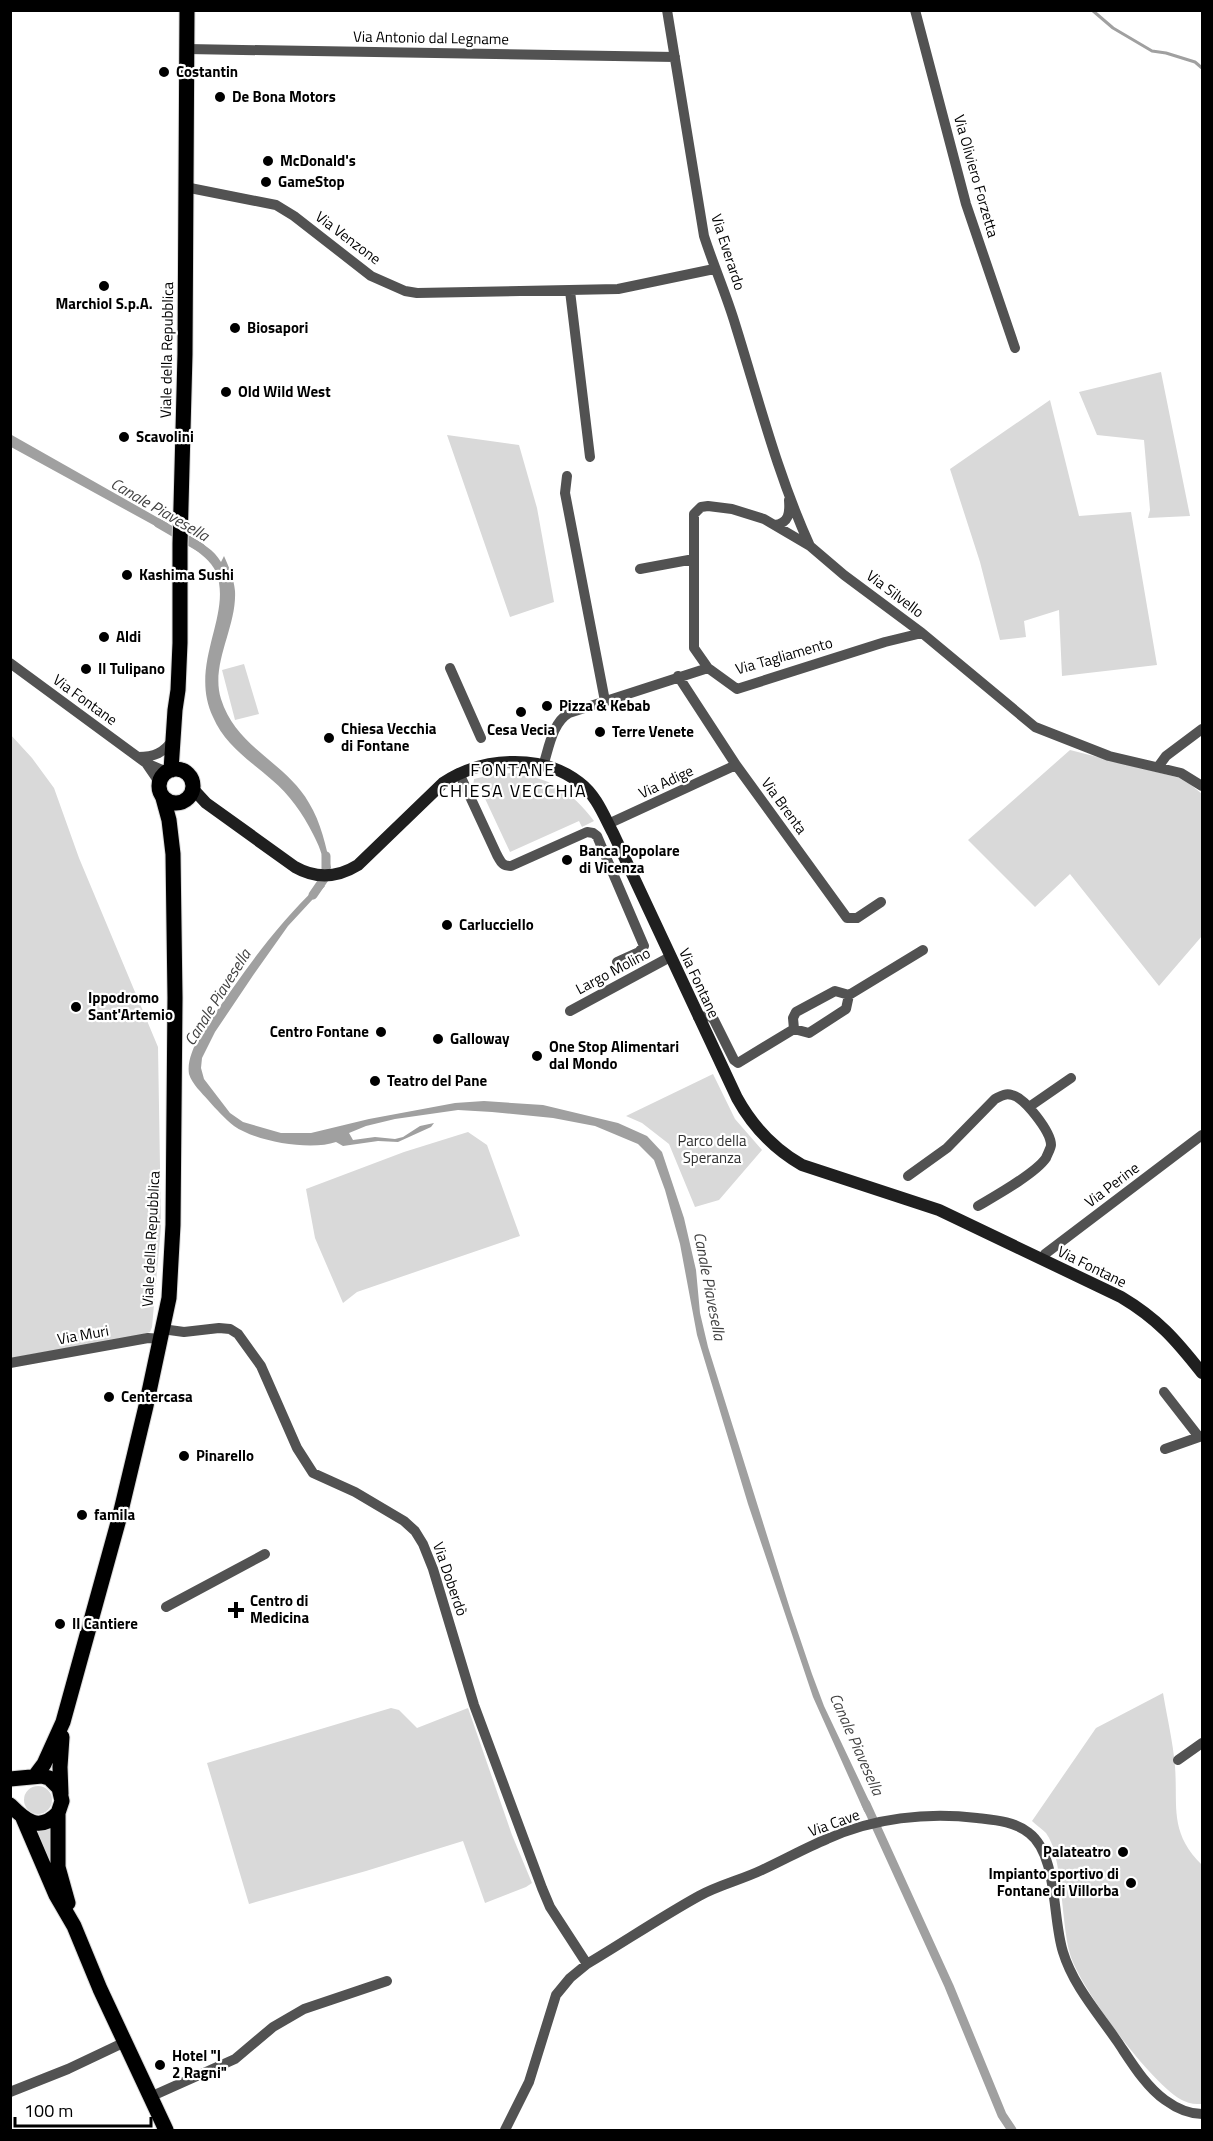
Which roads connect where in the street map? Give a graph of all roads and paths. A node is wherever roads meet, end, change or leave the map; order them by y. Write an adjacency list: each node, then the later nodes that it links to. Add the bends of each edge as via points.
1 (187, 10): 4 (main road, Viale della Repubblica)
2 (667, 10): 5 (street, Via Everardo)
3 (915, 10): 9 (street, Via Oliviero Forzetta, via 966,204)
4 (187, 49): 5 (street, Via Antonio dal Legname); 6 (main road, Viale della Repubblica)
5 (675, 57): 7 (street, Via Everardo, via 697,203)
6 (185, 187): 8 (street, Via Venzone, via 276,205 371,276 405,291); 26 (main road, Viale della Repubblica)
7 (714, 269): 8 (street, Via Venzone, via 618,289); 12 (street, Via Everardo, via 730,307)
8 (570, 291): 10 (street)
9 (1015, 348)
10 (590, 457)
11 (567, 476): 27 (street, via 565,493)
12 (789, 496): 13 (street, via 788,518); 14 (street, Via Everardo)
13 (775, 525): 14 (street, Via Silvello); 15 (street, Via Silvello, via 732,509 701,507 693,520)
14 (810, 546): 17 (street, Via Silvello)
15 (694, 559): 16 (street); 20 (street, Via Silvello)
16 (640, 569)
17 (902, 618): 18 (street, Via Silvello); 19 (street, via 901,632)
18 (922, 633): 19 (street, Via Tagliamento); 34 (street, Via Silvello, via 1035,728 1109,756)
19 (885, 642): 24 (street, Via Tagliamento, via 737,688)
20 (694, 648): 21 (street, Via Silvello); 25 (street, via 690,663)
21 (700, 659): 24 (street, Via Tagliamento)
22 (10, 663): 31 (street, Via Fontane)
23 (450, 668): 29 (street)
24 (708, 668): 25 (street)
25 (678, 676): 27 (street); 32 (street, Via Brenta)
26 (178, 690): 30 (main road, Viale della Repubblica); 36 (main road, Viale della Repubblica, via 182,715)
27 (605, 701): 33 (street, via 563,717)
28 (1203, 729): 34 (street, via 1166,756)
29 (481, 738)
30 (174, 739): 31 (street, via 154,757); 36 (main road, Viale della Repubblica)
31 (142, 760): 36 (street, Via Fontane)
32 (736, 765): 40 (street, Via Adige); 44 (street, Via Brenta, via 847,918 857,918)
33 (543, 766): 35 (street, Via Fontane, via 522,761); 40 (street, Via Fontane, via 580,783 595,799)
34 (1158, 767): 37 (street, Via Silvello, via 1181,772)
35 (459, 773): 38 (street, Via Fontane, via 443,783 358,865 333,875 307,874 206,803); 43 (street, Largo Molino, via 502,864 511,866 586,832 597,836)
36 (170, 774): 38 (main road, Viale della Repubblica, via 192,778); 39 (main road, Viale della Repubblica, via 159,788)
37 (1203, 786)
38 (188, 797): 39 (main road, via 171,803); 41 (main road, Viale della Repubblica)
39 (163, 798): 41 (main road, Viale della Repubblica)
40 (608, 824): 42 (street, Via Fontane)
41 (173, 854): 60 (main road, Viale della Repubblica, via 173,1225 169,1298)
42 (625, 860): 43 (street); 46 (street, Via Fontane)
43 (610, 867): 47 (street, Largo Molino, via 644,946)
44 (881, 902)
45 (924, 950): 48 (street)
46 (670, 957): 49 (street, Largo Molino); 50 (street, Via Fontane)
47 (616, 962)
48 (849, 995): 51 (street, via 843,1012 809,1033); 51 (street, via 831,992 796,1012)
49 (570, 1011)
50 (698, 1017): 52 (street, via 710,1016 714,1020); 54 (street, Via Fontane)
51 (794, 1029): 52 (street)
52 (738, 1063): 54 (street)
53 (1071, 1078): 55 (street)
54 (726, 1079): 59 (street, Via Fontane, via 754,1125 789,1158 939,1210)
55 (1029, 1107): 57 (street, via 1013,1095 995,1099 947,1148); 58 (street, via 1051,1144 1046,1157)
56 (1203, 1135): 59 (street, Via Perine)
57 (908, 1176)
58 (978, 1206)
59 (1043, 1259): 62 (street, Via Fontane, via 1141,1308 1168,1331)
60 (161, 1334): 61 (street, Via Muri); 70 (main road, Viale della Repubblica, via 119,1519); 79 (street, Via Doberdò, via 219,1328 238,1334 261,1366 297,1448 313,1473 349,1489 405,1521 415,1531 433,1569 474,1706 542,1888)
61 (10, 1363)
62 (1203, 1373)
63 (1164, 1392): 64 (street)
64 (1201, 1437): 65 (street)
65 (1165, 1449)
66 (265, 1554): 67 (street)
67 (209, 1584): 68 (street); 69 (street)
68 (214, 1594)
69 (166, 1606)
70 (63, 1722): 73 (main road, via 49,1756); 75 (main road)
71 (1203, 1743): 72 (street)
72 (1178, 1760)
73 (33, 1777): 74 (main road); 75 (main road, via 49,1778); 77 (main road, via 15,1792)
74 (10, 1779)
75 (62, 1794): 76 (main road)
76 (58, 1813): 77 (main road, via 41,1823); 78 (main road, via 58,1867)
77 (16, 1814): 78 (main road)
78 (74, 1926): 81 (main road)
79 (587, 1964): 84 (street, Via Cave, via 699,1896 851,1829 907,1817 948,1814 1011,1823 1031,1834 1044,1854 1062,1949 1085,1996 1150,2086 1181,2109); 86 (street, Via Cave, via 556,1995 529,2082)
80 (387, 1982): 83 (street, via 304,2009 273,2027 235,2059)
81 (125, 2042): 82 (street); 83 (main road)
82 (10, 2092)
83 (150, 2097): 85 (main road)
84 (1203, 2114)
85 (166, 2130)
86 (505, 2130)

